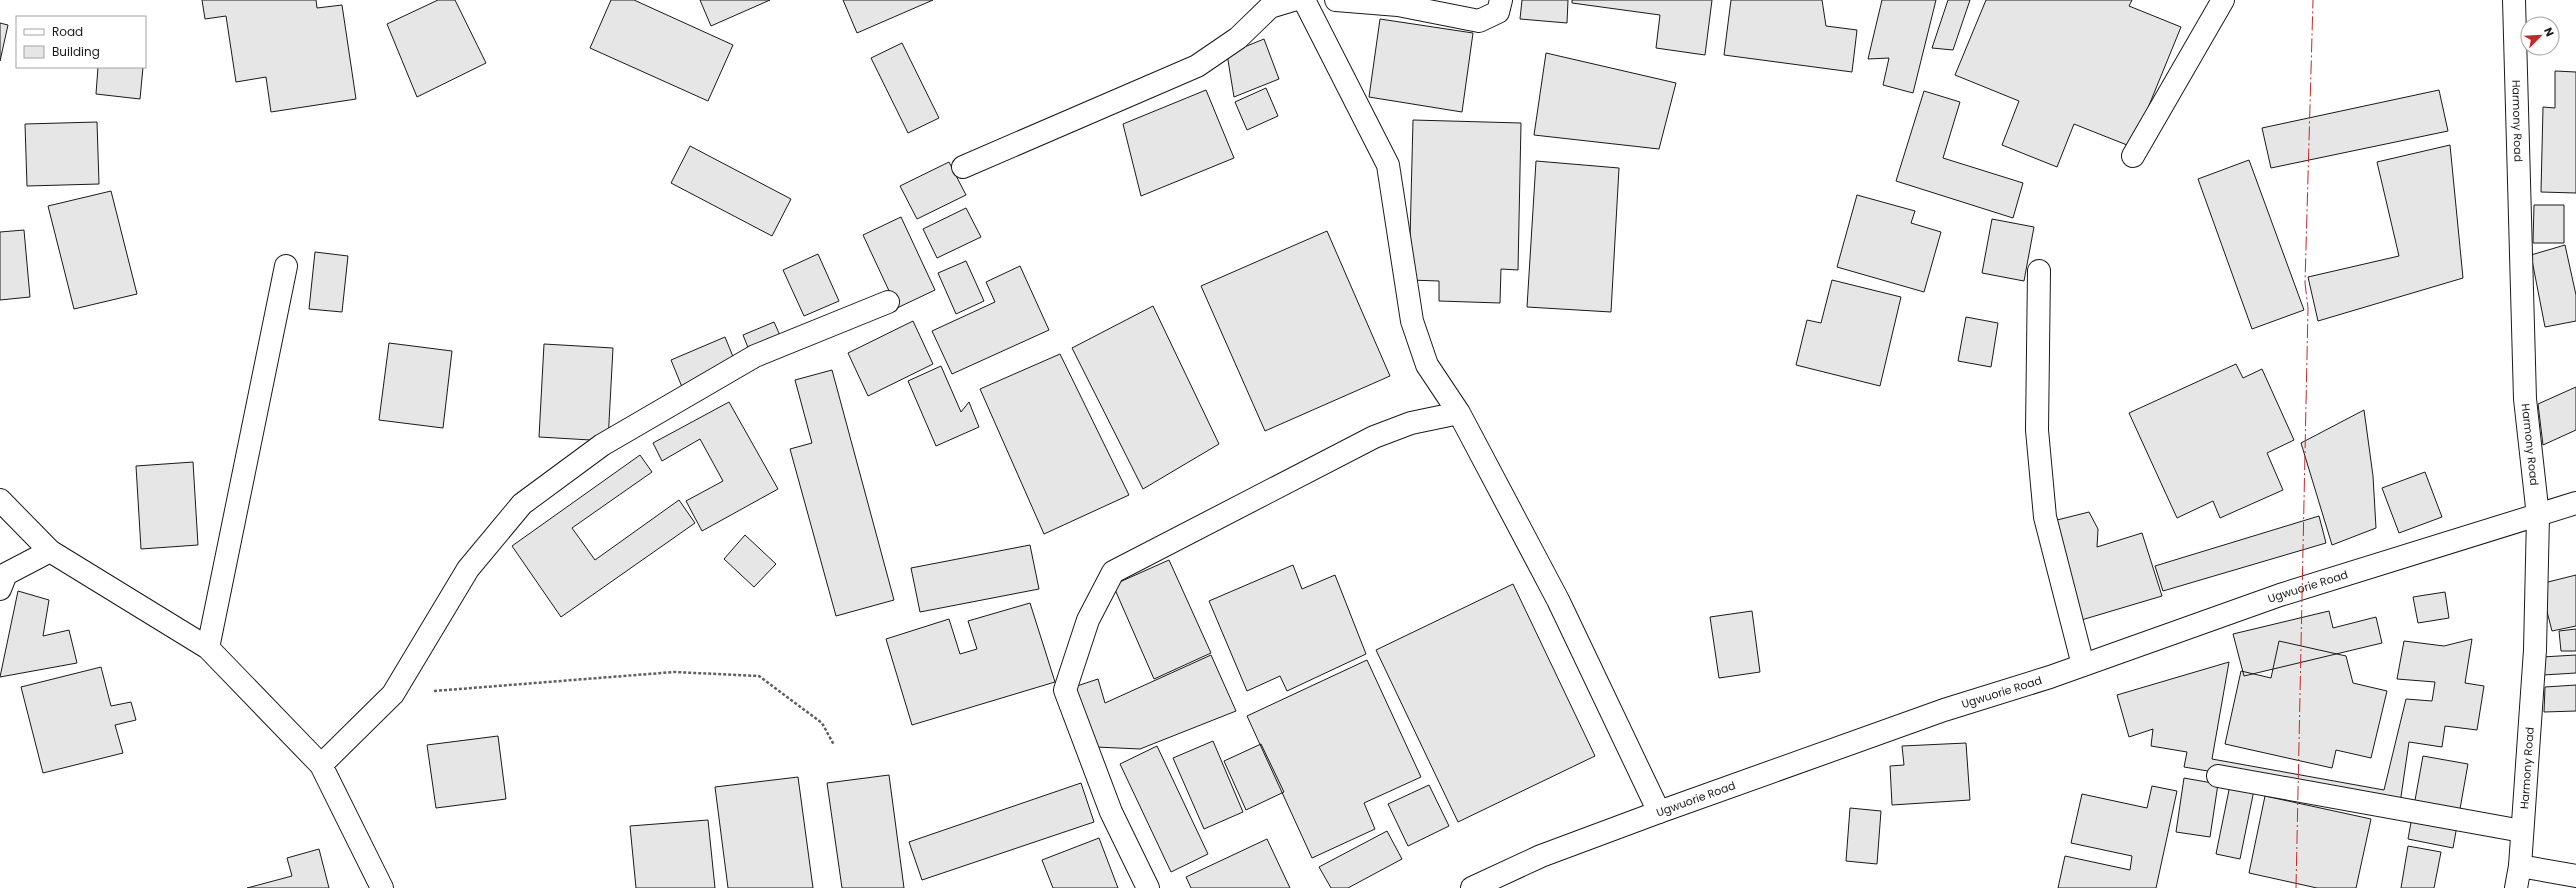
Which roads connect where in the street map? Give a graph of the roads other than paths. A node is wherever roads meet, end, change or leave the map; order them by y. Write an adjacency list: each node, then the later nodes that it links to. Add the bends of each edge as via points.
1 (1293, 0): 8 (street, via 1270,6 1238,38 1197,66)
2 (1304, 0): 12 (street, via 1388,165 1412,321 1427,365)
3 (1336, 0): 4 (street, via 1398,5 1480,21 1498,12)
4 (1502, 0)
5 (2223, 0): 7 (street)
6 (2514, 0): 15 (street, Harmony Road, via 2525,399)
7 (2133, 156)
8 (963, 167)
9 (286, 266): 18 (street)
10 (2039, 271): 19 (street, via 2037,430 2045,517)
11 (888, 302): 20 (street, via 755,356 602,445 522,504 468,569 394,694)
12 (1459, 413): 22 (street, via 1558,600); 27 (street, via 1411,423 1374,437 1113,572 1088,620 1065,690 1111,812)
13 (0, 500): 16 (street)
14 (2576, 503): 15 (street, Ugwuorie Road)
15 (2538, 516): 19 (street, Ugwuorie Road, via 2280,595); 23 (street, Harmony Road, via 2535,650)
16 (50, 551): 17 (street, via 6,574); 18 (street)
17 (0, 589)
18 (208, 648): 20 (street)
19 (2083, 665): 22 (street, Ugwuorie Road, via 1944,710)
20 (321, 765): 26 (street)
21 (2218, 776): 23 (street)
22 (1659, 812): 28 (street, Ugwuorie Road, via 1541,856)
23 (2522, 831): 24 (street, Harmony Road)
24 (2520, 866): 25 (street); 29 (street, Harmony Road)
25 (2576, 876)
26 (382, 888)
27 (1148, 888)
28 (1472, 888)
29 (2516, 888)

